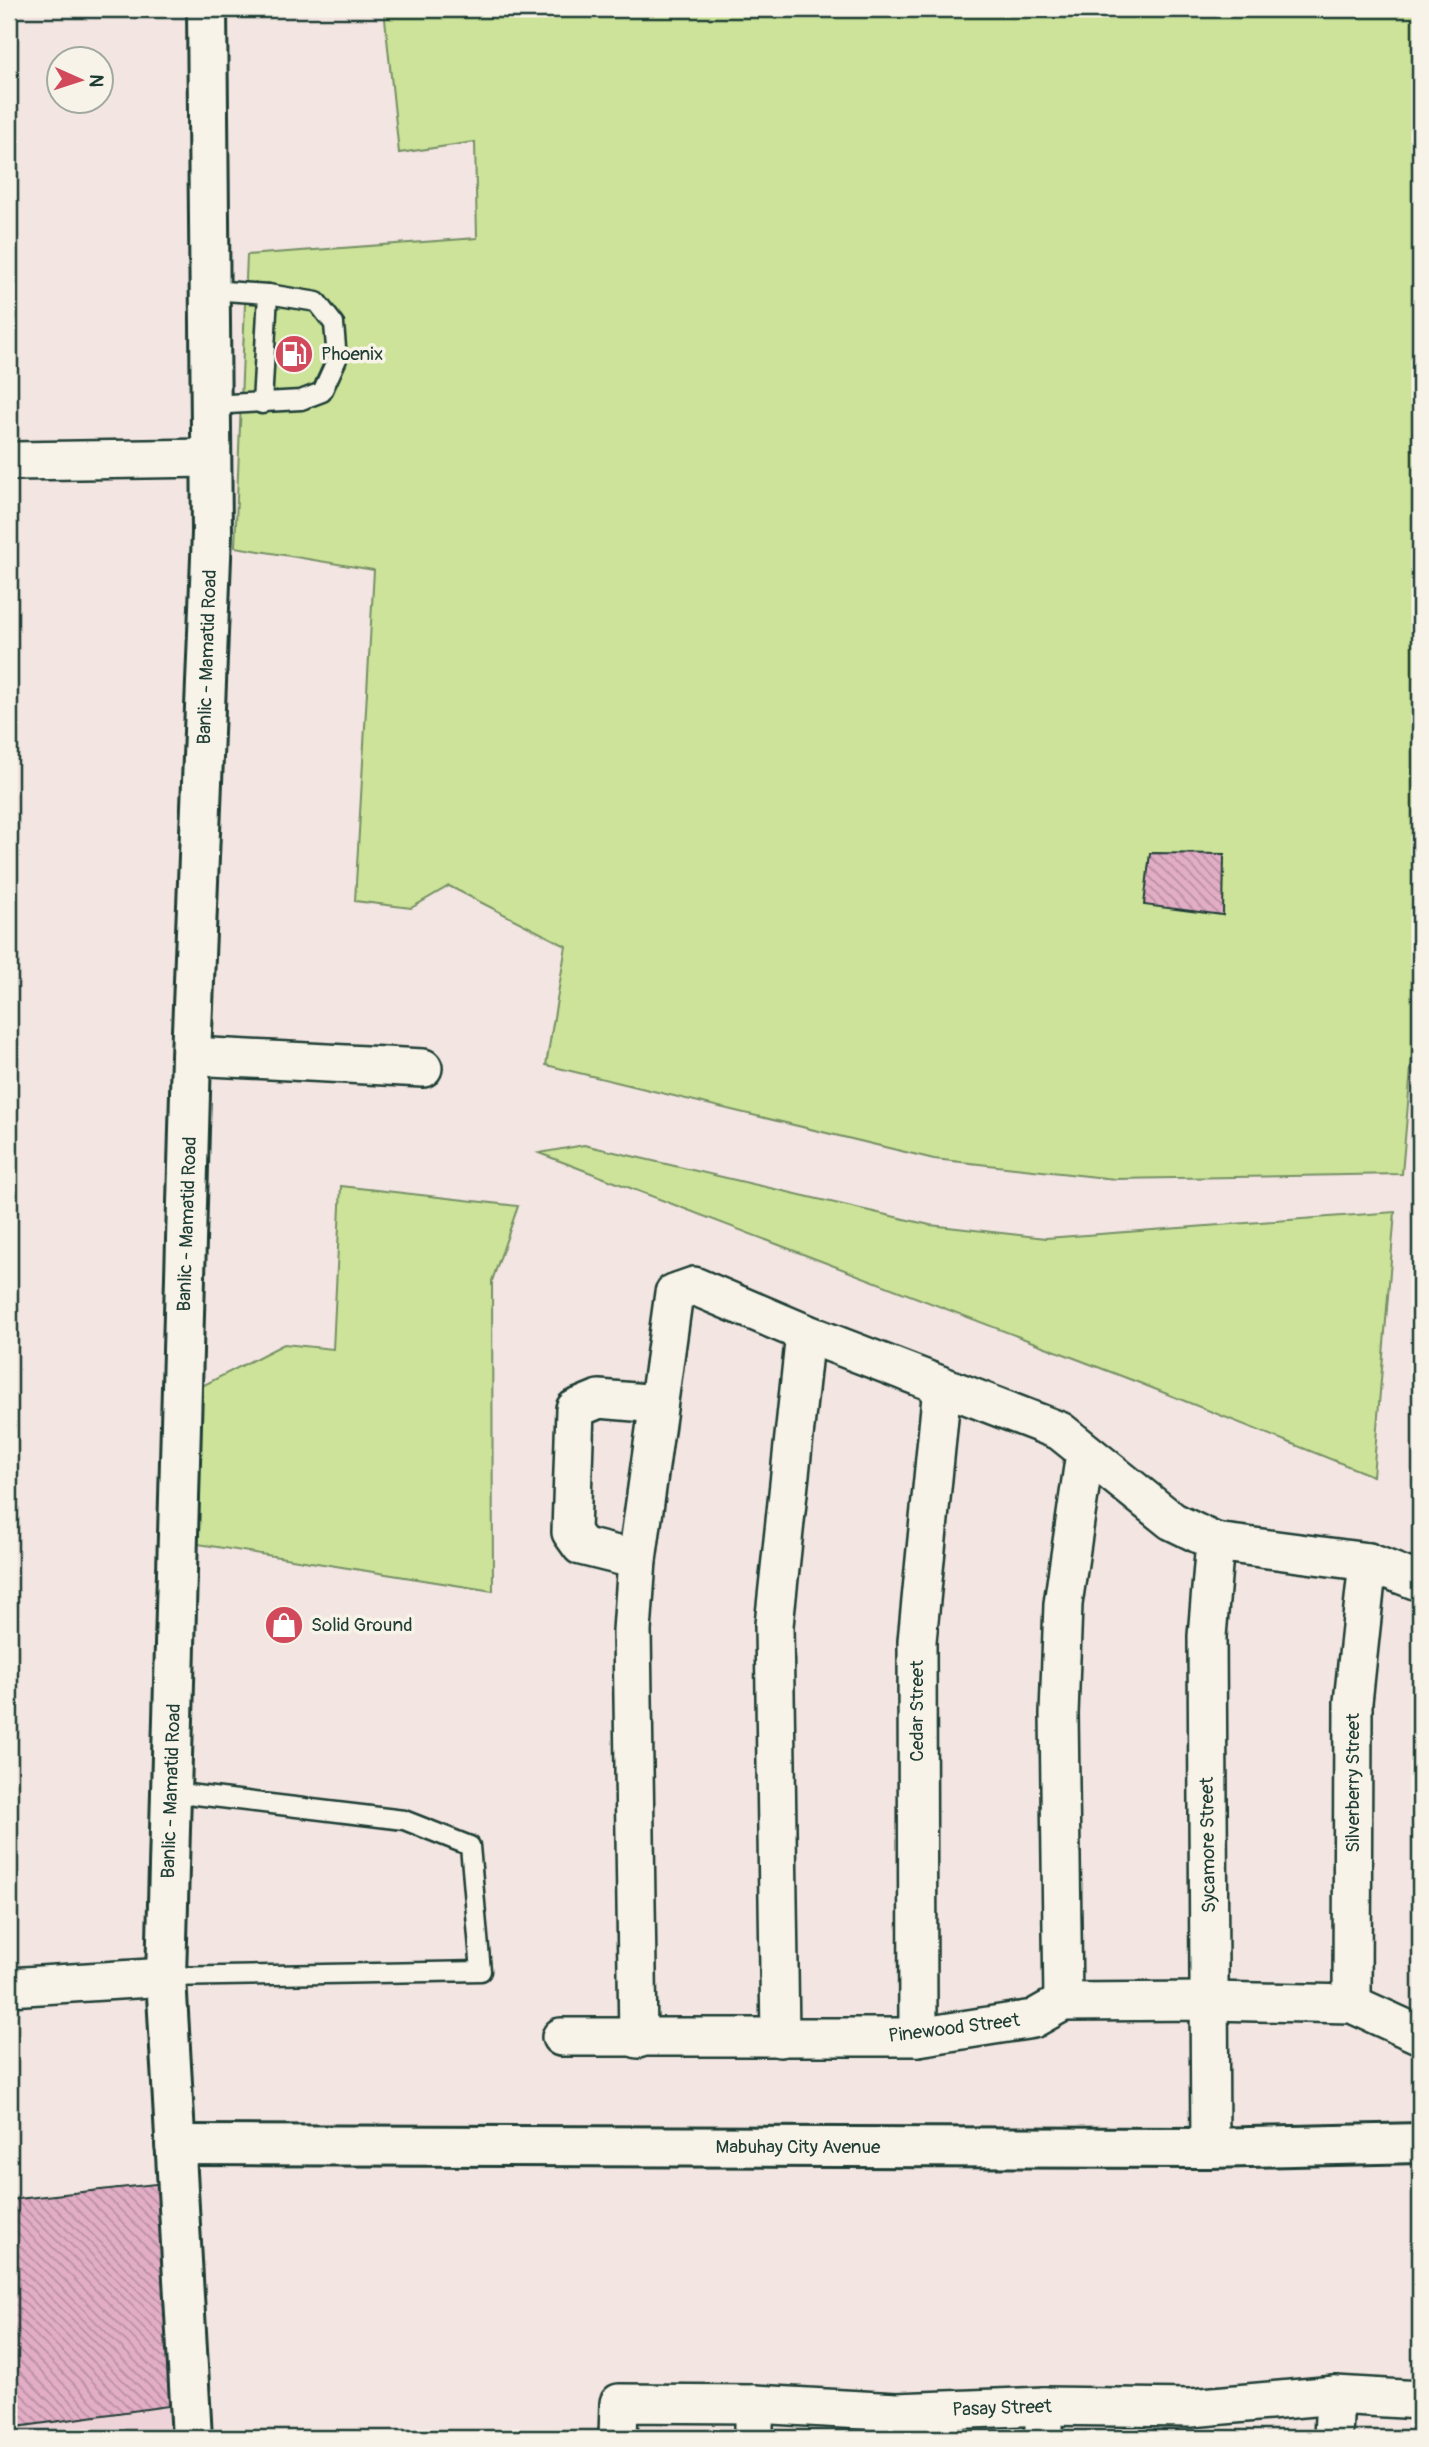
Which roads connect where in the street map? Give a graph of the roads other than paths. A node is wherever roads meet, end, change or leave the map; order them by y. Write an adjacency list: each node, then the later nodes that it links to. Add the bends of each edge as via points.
1 (207, 9): 2 (main road, Banlic - Mamatid Road)
2 (210, 290): 3 (lane); 5 (main road, Banlic - Mamatid Road)
3 (268, 294): 4 (lane); 4 (lane, via 317,302 334,324 337,359 321,392 301,400)
4 (262, 404): 5 (lane)
5 (211, 405): 6 (main road, Banlic - Mamatid Road)
6 (211, 458): 7 (street); 8 (main road, Banlic - Mamatid Road, via 212,533)
7 (14, 461)
8 (191, 1056): 9 (street); 18 (main road, Banlic - Mamatid Road)
9 (423, 1068)
10 (805, 1333): 11 (street); 12 (street, via 694,1286 674,1293); 27 (street, via 774,1625)
11 (942, 1387): 13 (street, via 1060,1431); 26 (street, Cedar Street, via 917,1641)
12 (658, 1404): 15 (street); 15 (street, via 599,1399 575,1409 571,1532 581,1546)
13 (1085, 1453): 14 (street, via 1172,1521); 22 (street, via 1063,1604 1059,1714)
14 (1215, 1542): 16 (street); 21 (street, Sycamore Street, via 1206,1636)
15 (637, 1560): 28 (street, via 632,1631)
16 (1368, 1562): 17 (street); 23 (street, Silverberry Street, via 1353,1702)
17 (1420, 1582)
18 (171, 1792): 19 (main road, Banlic - Mamatid Road); 19 (lane, via 404,1820 470,1846 481,1971)
19 (166, 1977): 20 (street); 30 (main road, Banlic - Mamatid Road)
20 (9, 1987)
21 (1210, 2001): 22 (street, Pinewood Street); 23 (street, Pinewood Street); 31 (street, Sycamore Street)
22 (1063, 2002): 26 (street, Pinewood Street, via 1033,2019)
23 (1352, 2004): 24 (street, Pinewood Street)
24 (1420, 2035)
25 (561, 2037): 28 (street, Pinewood Street)
26 (918, 2037): 27 (street, Pinewood Street)
27 (780, 2038): 28 (street, Pinewood Street)
28 (638, 2039)
29 (1420, 2143): 31 (main road, Mabuhay City Avenue)
30 (175, 2145): 31 (main road, Mabuhay City Avenue); 38 (main road, Banlic - Mamatid Road)
31 (1210, 2148)
32 (1335, 2395): 33 (street, Pasay Street); 36 (street, Pasay Street); 40 (street)
33 (1420, 2400)
34 (754, 2421): 37 (street, Pasay Street); 39 (street, Pasay Street, via 619,2403)
35 (1044, 2422): 36 (street, Pasay Street); 37 (street, Pasay Street)
36 (1191, 2423)
37 (897, 2425)
38 (192, 2438)
39 (618, 2438)
40 (1333, 2438)

